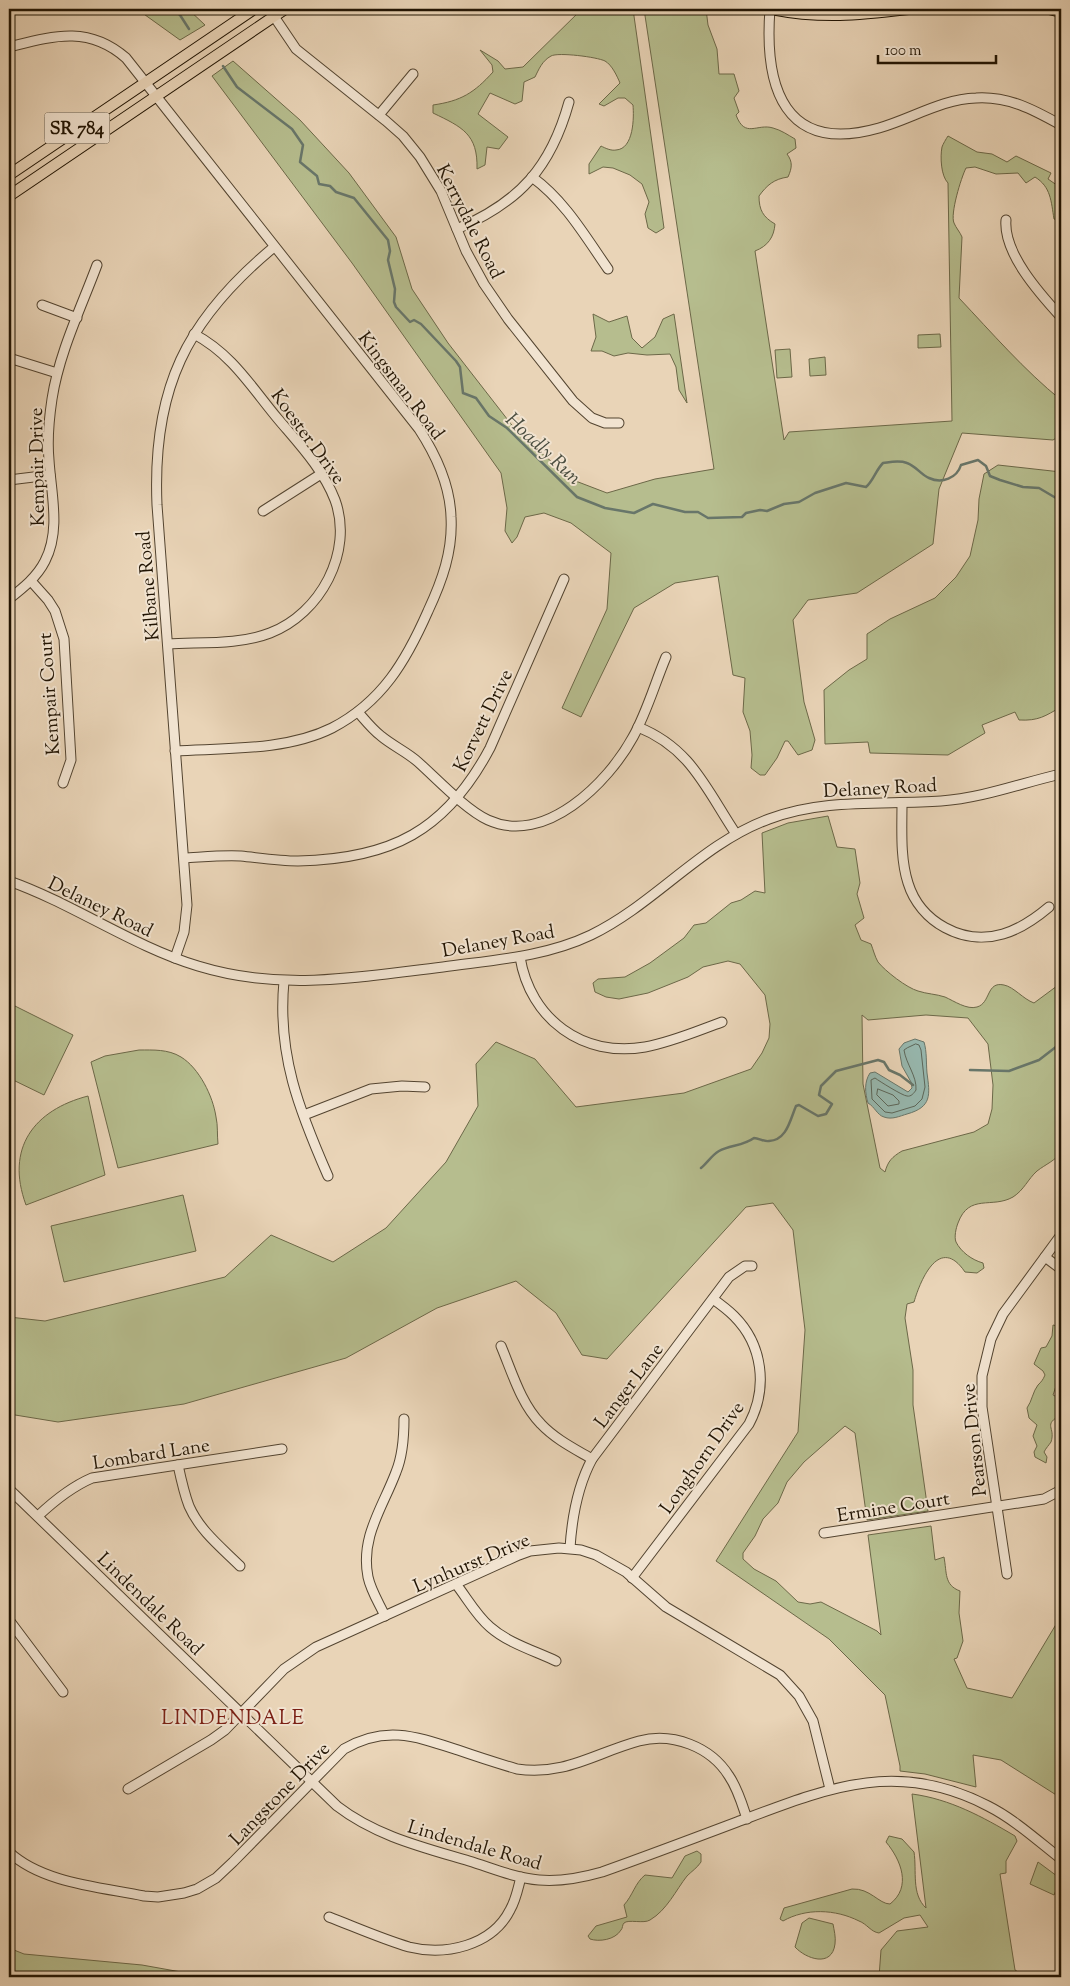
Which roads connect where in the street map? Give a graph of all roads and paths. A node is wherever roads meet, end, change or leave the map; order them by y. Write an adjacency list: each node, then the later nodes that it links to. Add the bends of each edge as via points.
1 (254, 9): 10 (main road, SR 784)
2 (285, 9): 6 (main road, SR 784)
3 (770, 9): 4 (main road, via 813,16); 14 (street, via 768,42 776,89 788,111 811,129 833,134 858,132 885,126 953,101 976,98 1017,103)
4 (909, 9)
5 (1049, 9): 7 (main road)
6 (272, 12): 11 (main road, SR 784); 13 (street, Kerrydale Road, via 296,48)
7 (1061, 12)
8 (9, 47): 10 (street, Kingsman Road, via 54,36 95,39 118,51)
9 (413, 74): 13 (street)
10 (145, 82): 11 (street, Kingsman Road); 15 (main road, SR 784)
11 (155, 96): 17 (main road, SR 784); 20 (street, Kingsman Road)
12 (569, 102): 16 (street, via 557,141)
13 (379, 115): 19 (street, Kerrydale Road, via 403,136 432,175)
14 (1061, 125)
15 (9, 175)
16 (532, 177): 19 (street, via 503,205); 22 (street, via 556,197)
17 (9, 196)
18 (1006, 220): 24 (street, via 1006,234 1022,266)
19 (457, 229): 29 (street, Kerrydale Road, via 490,294 573,401 592,418 605,423)
20 (274, 246): 26 (street, Kilbane Road, via 217,301); 39 (street, Kingsman Road, via 418,429 438,462 450,503 451,538 444,573 415,642 398,671)
21 (97, 265): 25 (street, Kempair Drive)
22 (608, 269)
23 (42, 305): 25 (street)
24 (1061, 317)
25 (77, 318): 28 (street, Kempair Drive)
26 (194, 334): 30 (street, Koester Drive, via 230,360); 37 (street, Kilbane Road, via 166,398 157,449 157,505)
27 (9, 358): 28 (street)
28 (57, 373): 31 (street, Kempair Drive, via 48,443)
29 (619, 423)
30 (321, 474): 33 (street); 37 (street, Koester Drive, via 335,501 339,528 336,561 316,599 283,627 257,637)
31 (50, 475): 32 (street); 35 (street, Kempair Drive, via 53,538 45,561)
32 (9, 480)
33 (263, 511)
34 (564, 579): 44 (street, Korvett Drive, via 490,748)
35 (31, 581): 36 (street, Kempair Drive); 43 (street, Kempair Court, via 55,612 64,639 70,760)
36 (9, 599)
37 (168, 644): 41 (street, Kilbane Road)
38 (666, 657): 40 (street)
39 (358, 712): 41 (street, Kingsman Road, via 331,728 293,741); 44 (street, via 376,732 411,756)
40 (638, 727): 44 (street, via 608,774 574,804 544,822 516,827 494,823 477,814); 46 (street, via 685,757)
41 (175, 751): 47 (street, Kilbane Road)
42 (1061, 774): 45 (street, Delaney Road, via 987,794)
43 (63, 783)
44 (459, 798): 47 (street, Korvett Drive, via 416,834 361,854 299,861 239,856)
45 (902, 803): 46 (street, Delaney Road, via 807,808 771,818); 49 (street, via 902,841 908,884 917,903 933,921 962,934 990,936 1012,931)
46 (736, 834): 50 (street, Delaney Road, via 608,926 567,945)
47 (184, 858): 51 (street, Kilbane Road, via 186,918)
48 (9, 881): 51 (street, Delaney Road)
49 (1049, 907)
50 (520, 957): 52 (street, Delaney Road, via 336,980); 53 (street, via 525,982 538,1006 559,1027 584,1042 611,1048 645,1047)
51 (175, 958): 52 (street, Delaney Road, via 223,972)
52 (284, 981): 55 (street, via 282,1019 285,1052)
53 (722, 1022)
54 (425, 1087): 55 (street, via 371,1090)
55 (304, 1115): 56 (street)
56 (328, 1176)
57 (1061, 1235): 58 (street, Pearson Drive)
58 (1045, 1257): 60 (street); 69 (street, Pearson Drive, via 1003,1314 985,1361 982,1407)
59 (752, 1266): 61 (street, Langer Lane, via 737,1270)
60 (1061, 1269)
61 (713, 1299): 65 (street, Langer Lane); 75 (street, Longhorn Drive, via 734,1316 753,1343 761,1374 758,1404 748,1424)
62 (501, 1346): 65 (street, via 534,1417 552,1434)
63 (404, 1419): 77 (street, via 400,1462 373,1523 367,1550 368,1577)
64 (282, 1449): 66 (street, Lombard Lane)
65 (592, 1460): 72 (street, Langer Lane, via 578,1491)
66 (178, 1465): 70 (street, Lombard Lane, via 92,1478 62,1494); 73 (street, via 185,1495 195,1517)
67 (9, 1489): 70 (street, Lindendale Road)
68 (1061, 1490): 69 (street, Ermine Court, via 1044,1499)
69 (996, 1506): 71 (street, Ermine Court); 74 (street, Pearson Drive)
70 (38, 1516): 81 (street, Lindendale Road)
71 (824, 1533)
72 (570, 1548): 75 (street, Lynhurst Drive, via 608,1560); 76 (street, Lynhurst Drive, via 547,1548 520,1555)
73 (240, 1566)
74 (1007, 1574)
75 (632, 1578): 83 (street, Lynhurst Drive, via 666,1607 768,1667 790,1685 813,1721)
76 (456, 1584): 77 (street, Lynhurst Drive); 79 (street, via 490,1628)
77 (385, 1616): 81 (street, Lynhurst Drive, via 323,1643 296,1659)
78 (9, 1620): 80 (street)
79 (556, 1661)
80 (64, 1692)
81 (242, 1714): 82 (street, Lindendale Road); 84 (street, Lynhurst Drive, via 211,1740)
82 (311, 1781): 85 (street, Langstone Drive, via 344,1749 363,1739 388,1734 415,1736 530,1771 557,1770 639,1741 664,1738 691,1744 722,1766 735,1787); 86 (street, Langstone Drive, via 216,1878 184,1893 144,1896 54,1877 27,1866); 88 (street, Lindendale Road, via 353,1818 376,1830)
83 (830, 1789): 85 (street, Lindendale Road); 87 (street, Lindendale Road, via 887,1781 933,1786 954,1792 1003,1815)
84 (128, 1790)
85 (747, 1819): 88 (street, Lindendale Road, via 590,1876 552,1881)
86 (9, 1852)
87 (1061, 1859)
88 (521, 1877): 89 (street, via 503,1922 477,1942 454,1948 426,1950 409,1946)
89 (329, 1917)

